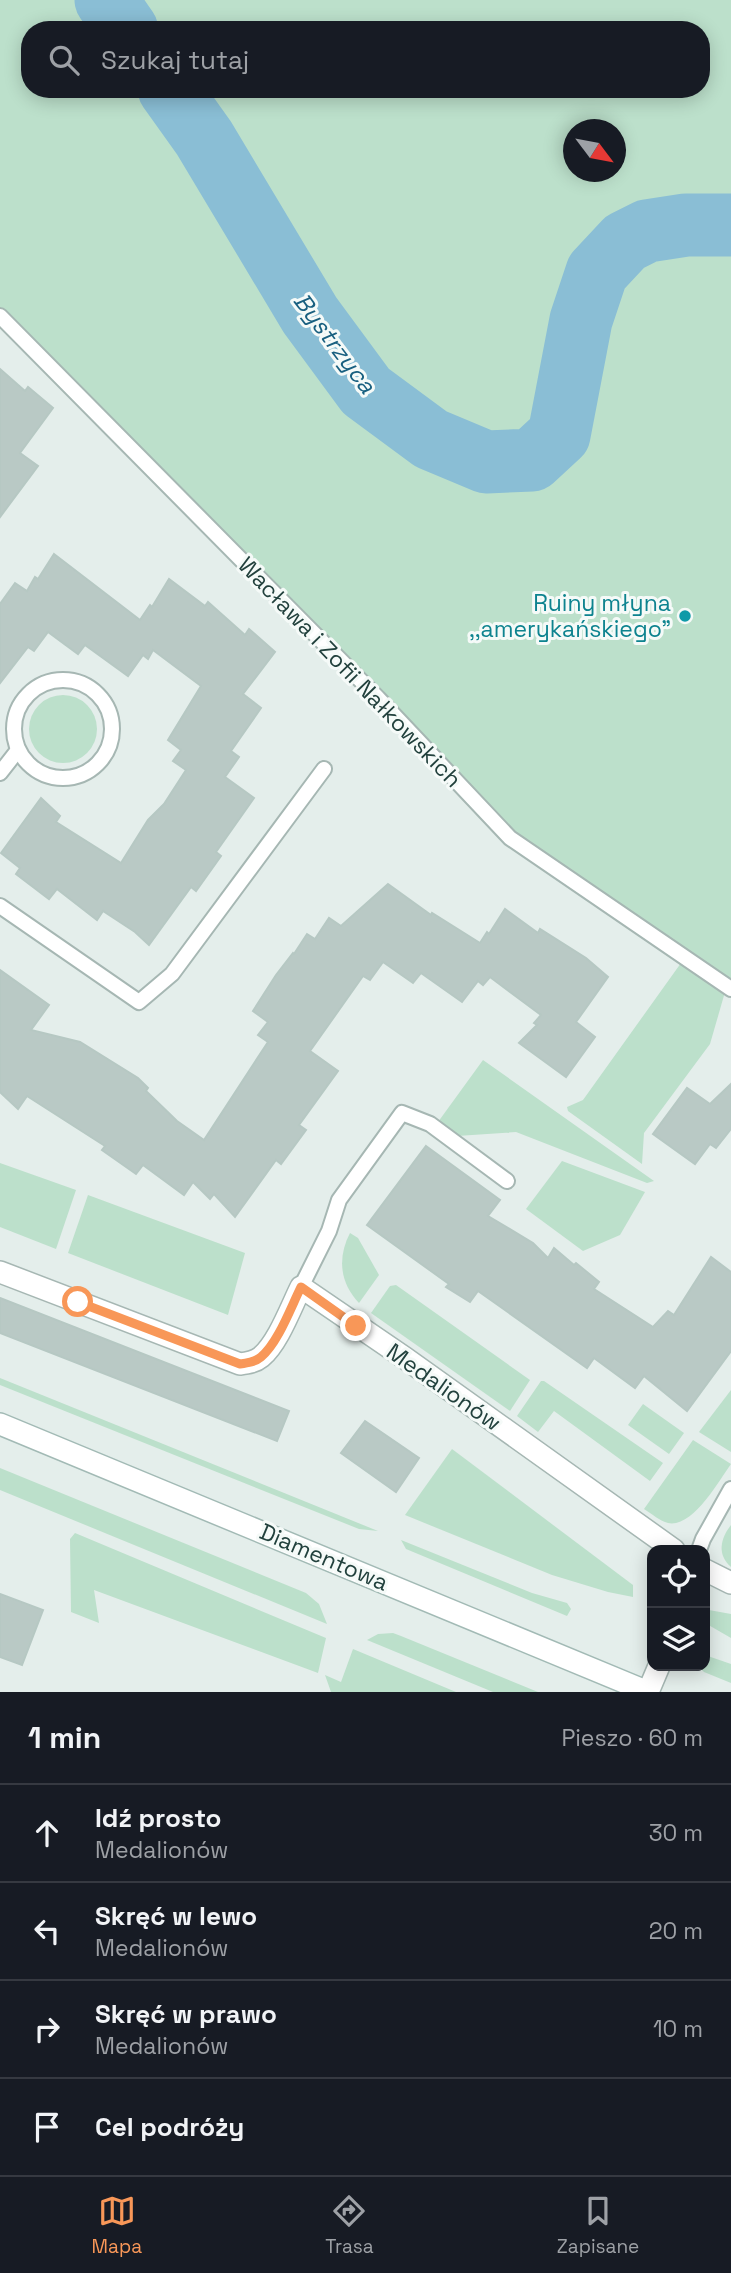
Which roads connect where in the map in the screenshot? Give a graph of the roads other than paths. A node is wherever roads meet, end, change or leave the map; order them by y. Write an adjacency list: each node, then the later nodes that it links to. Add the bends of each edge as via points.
1 (0, 316): 6 (lane, Wacława i Zofii Nałkowskich, via 510,838)
2 (18, 750): 2 (lane, via 15,717 27,695 52,681 67,679 89,687 111,716 110,744 103,757 81,775 53,778 40,773); 4 (lane)
3 (324, 769): 5 (lane, via 172,974 139,1002)
4 (0, 773)
5 (0, 906)
6 (731, 989)
7 (507, 1181): 9 (lane, via 430,1124 402,1113 339,1200)
8 (0, 1272): 9 (street, via 240,1364 263,1356)
9 (301, 1287): 12 (street, Medalionów)
10 (0, 1424): 17 (street, Diamentowa)
11 (731, 1489): 13 (lane)
12 (667, 1545)
13 (701, 1545)
14 (710, 1572): 15 (street)
15 (731, 1583)
16 (657, 1671): 17 (street)
17 (648, 1692)

